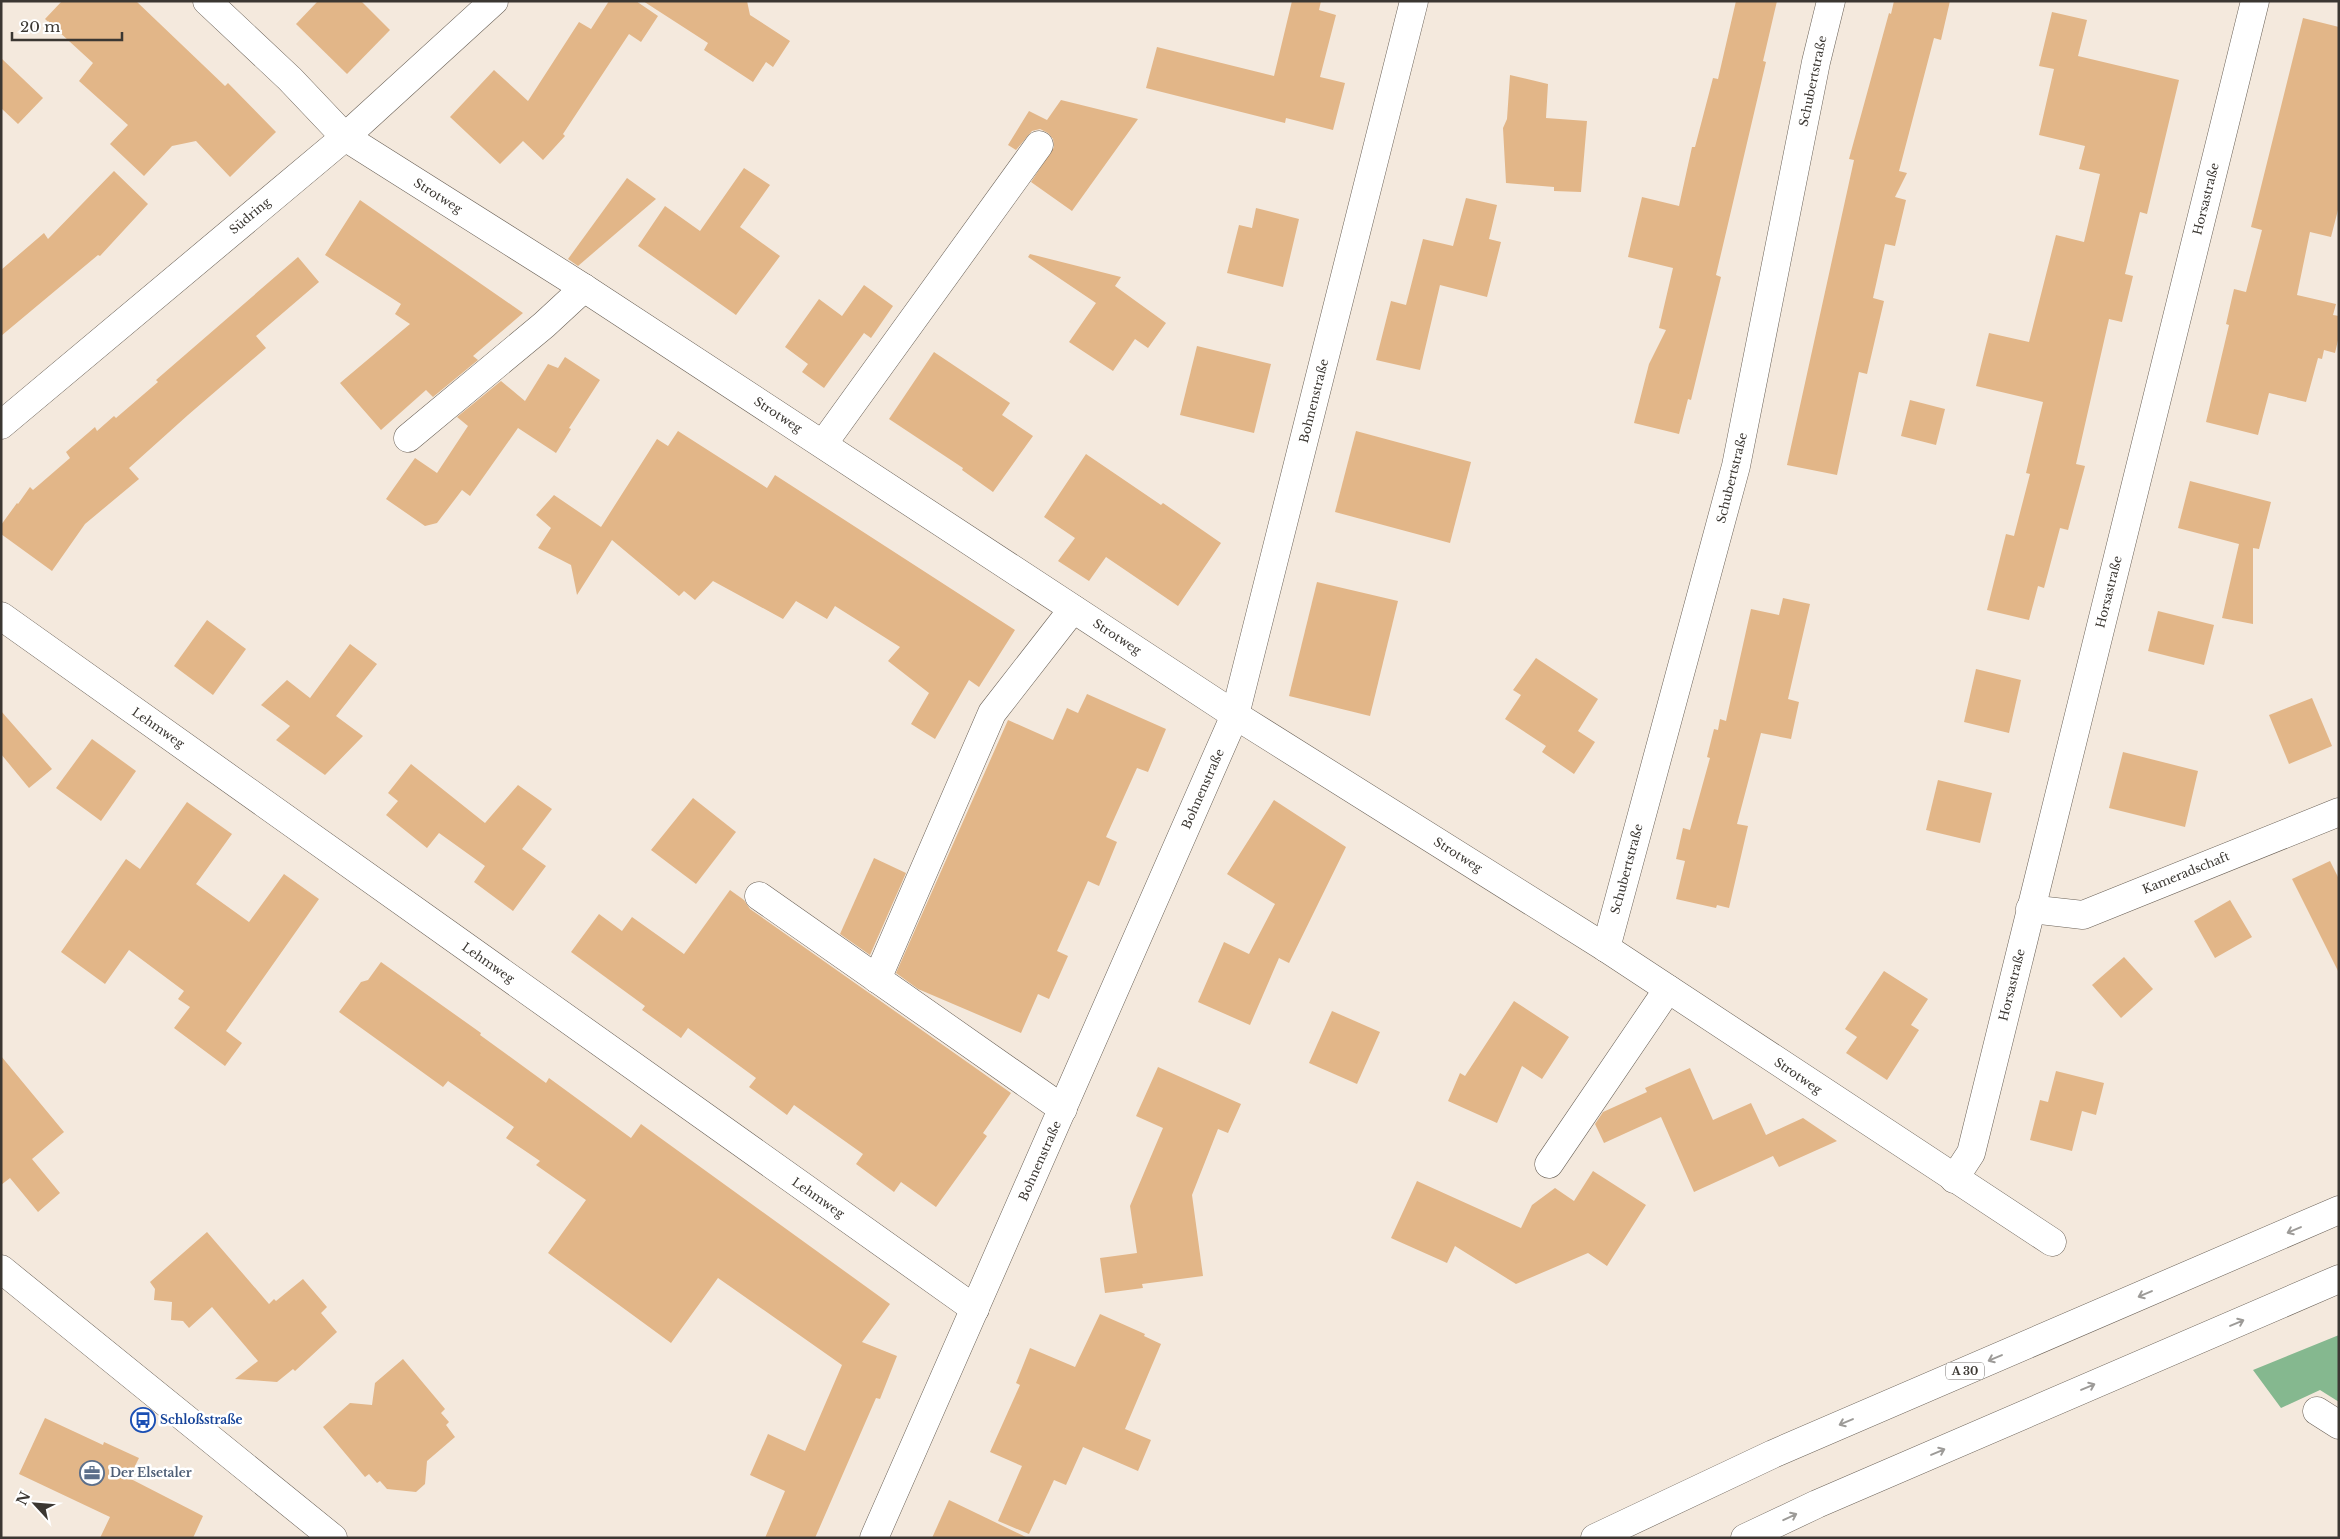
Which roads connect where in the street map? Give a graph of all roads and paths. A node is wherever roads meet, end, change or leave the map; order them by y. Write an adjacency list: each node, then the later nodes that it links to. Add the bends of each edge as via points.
1 (207, 1): 6 (main road, Strotweg, via 290,79)
2 (494, 1): 6 (main road, Südring)
3 (1414, 1): 14 (main road, Bohnenstraße)
4 (1831, 1): 18 (main road, Schubertstraße, via 1736,466)
5 (2255, 1): 17 (main road, Horsastraße)
6 (345, 137): 8 (main road, Strotweg); 9 (main road, Südring)
7 (1040, 145): 11 (main road)
8 (584, 288): 10 (main road); 11 (main road, Strotweg)
9 (1, 425)
10 (408, 438)
11 (823, 444): 12 (main road, Strotweg)
12 (1073, 609): 14 (main road, Strotweg); 19 (main road, via 992,713)
13 (1, 616): 28 (main road, Lehmweg)
14 (1235, 715): 18 (main road, Strotweg); 21 (main road, Bohnenstraße)
15 (2339, 812): 17 (main road, Kameradschaft, via 2082,915)
16 (759, 896): 19 (main road)
17 (2030, 909): 23 (main road, Horsastraße, via 1971,1153)
18 (1606, 948): 20 (main road, Strotweg)
19 (877, 979): 21 (main road)
20 (1668, 989): 22 (main road); 23 (main road, Strotweg)
21 (1063, 1109): 28 (main road, Bohnenstraße)
22 (1549, 1164)
23 (1954, 1179): 25 (main road, Strotweg)
24 (2339, 1210): 31 (main road, A 30, one-way to 31, via 1772,1454)
25 (2052, 1242)
26 (1, 1269): 29 (main road)
27 (2339, 1279): 32 (main road, one-way to 27, via 1835,1496)
28 (975, 1309): 30 (main road, Bohnenstraße)
29 (333, 1538)
30 (874, 1538)
31 (1595, 1538)
32 (1746, 1538)

